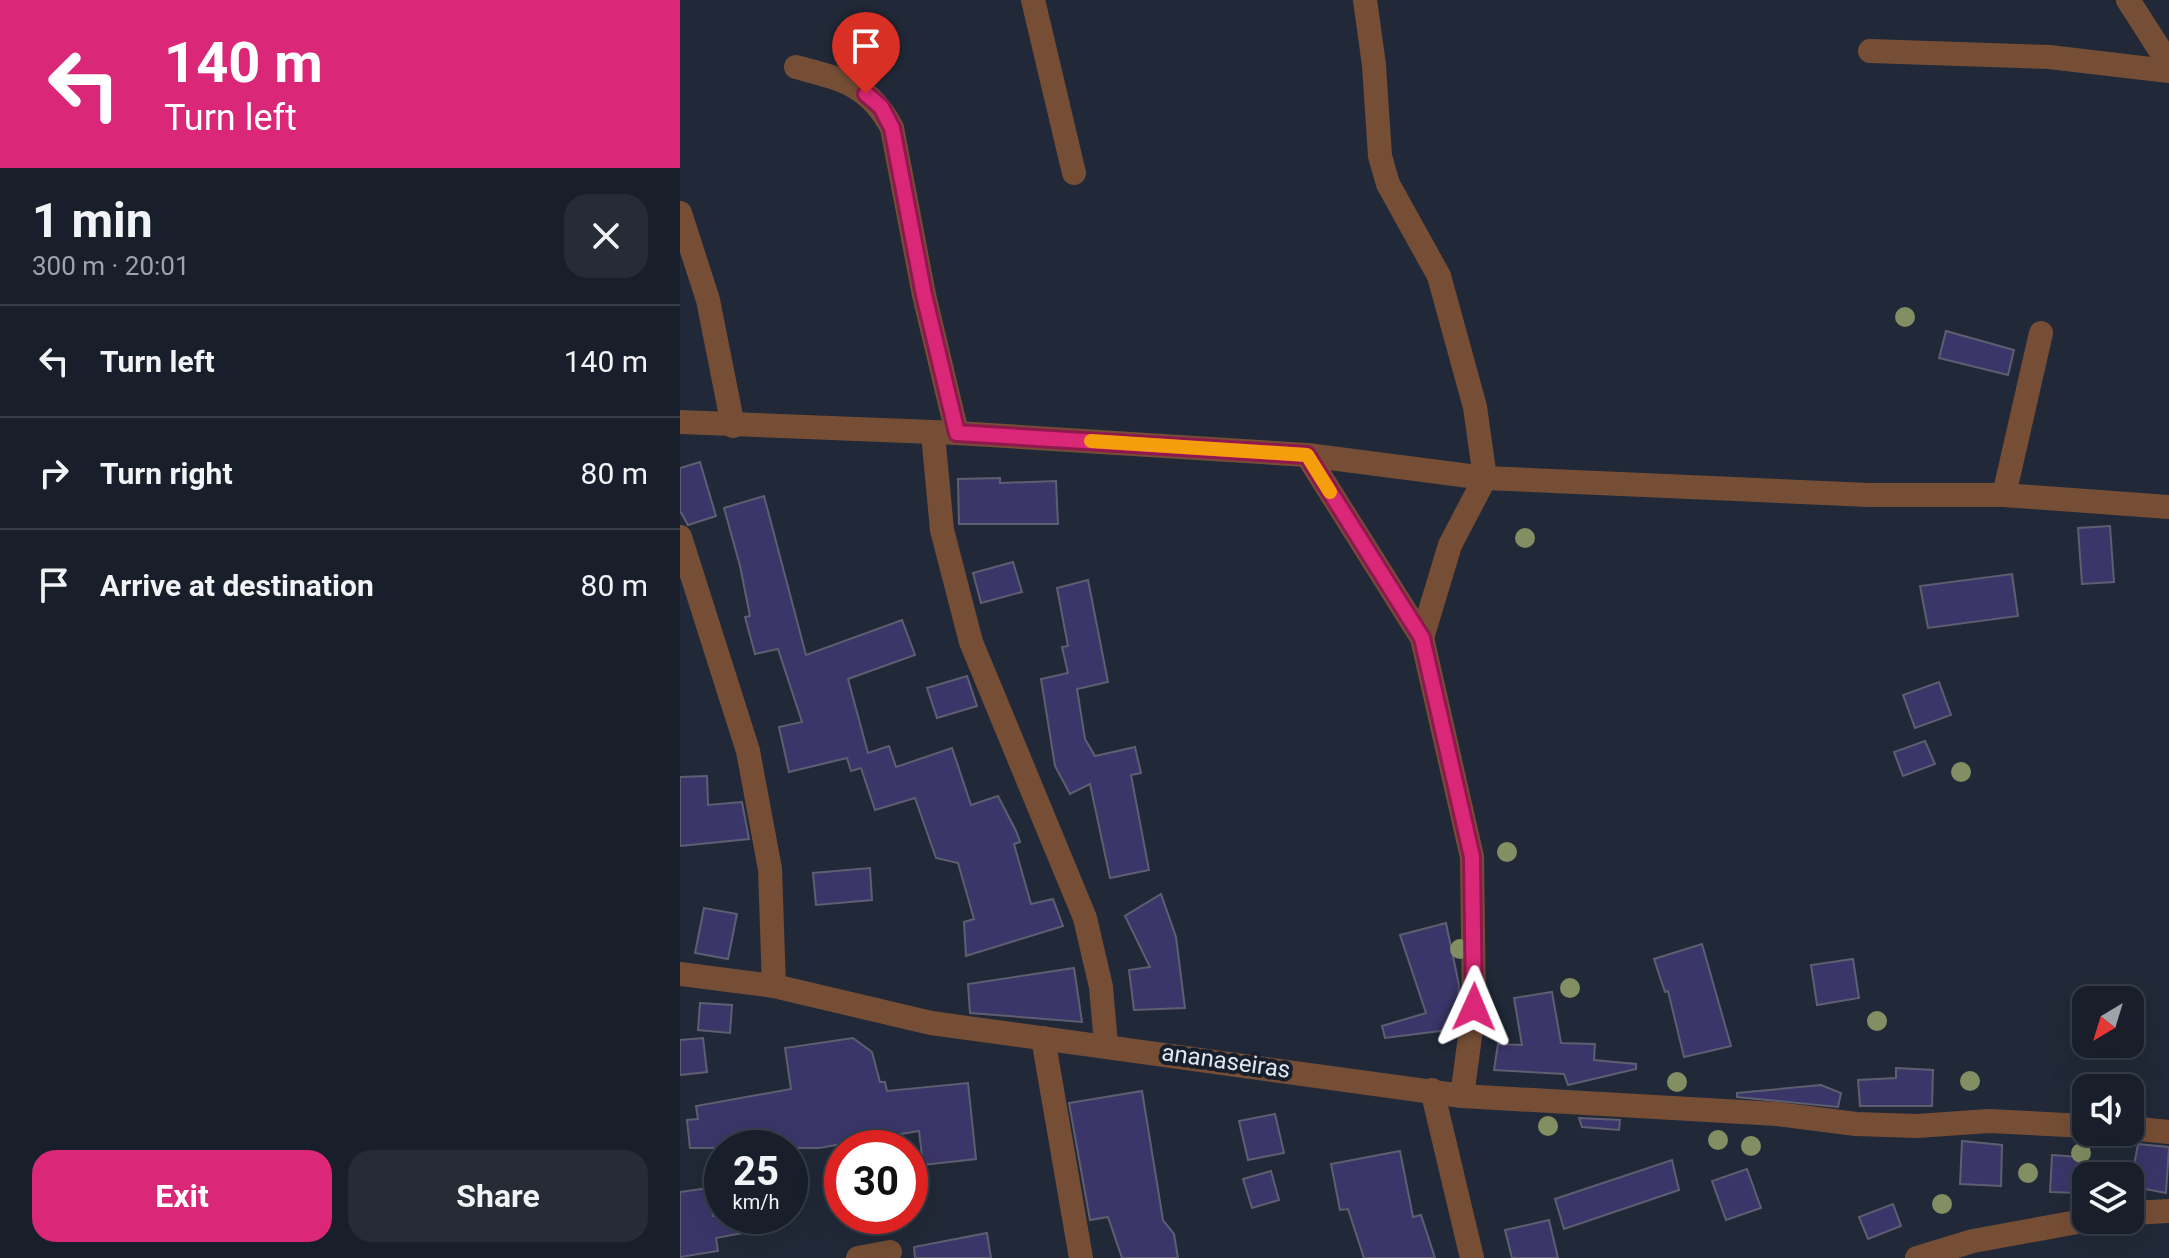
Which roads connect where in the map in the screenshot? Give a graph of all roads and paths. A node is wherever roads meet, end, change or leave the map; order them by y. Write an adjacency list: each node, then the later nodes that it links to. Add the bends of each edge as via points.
1 (1033, 0): 8 (street)
2 (1365, 0): 15 (street, via 1380,156 1388,184 1439,276 1475,407)
3 (2128, 0): 5 (street)
4 (1870, 51): 7 (street, via 2049,57)
5 (2169, 64)
6 (796, 67): 13 (street, via 851,82 881,107 892,128)
7 (2169, 71)
8 (1074, 173)
9 (680, 213): 12 (street, via 708,300)
10 (2041, 333): 16 (street)
11 (680, 422): 12 (street)
12 (733, 426): 13 (street)
13 (945, 433): 14 (street); 23 (street, via 942,530 971,642 1085,918 1101,987)
14 (1307, 455): 15 (street); 19 (street)
15 (1485, 478): 16 (street, via 1869,495); 19 (street, via 1450,545)
16 (2004, 495): 17 (street)
17 (2169, 507)
18 (680, 537): 21 (street, via 748,751 770,869)
19 (1422, 638): 25 (street, via 1472,857 1474,1007)
20 (680, 974): 21 (street, ananaseiras)
21 (774, 986): 22 (street, ananaseiras, via 931,1023)
22 (1043, 1038): 23 (street, ananaseiras); 34 (street)
23 (1106, 1044): 24 (street, ananaseiras)
24 (1432, 1090): 25 (street, ananaseiras); 35 (street)
25 (1462, 1096): 26 (street, ananaseiras, via 1777,1114 1871,1125 1989,1121)
26 (2072, 1125)
27 (2144, 1129): 28 (street)
28 (2169, 1132)
29 (2169, 1211): 30 (street)
30 (2144, 1212)
31 (2072, 1223): 36 (street, via 1973,1241)
32 (890, 1252): 33 (street)
33 (858, 1258)
34 (1081, 1258)
35 (1472, 1258)
36 (1917, 1258)

